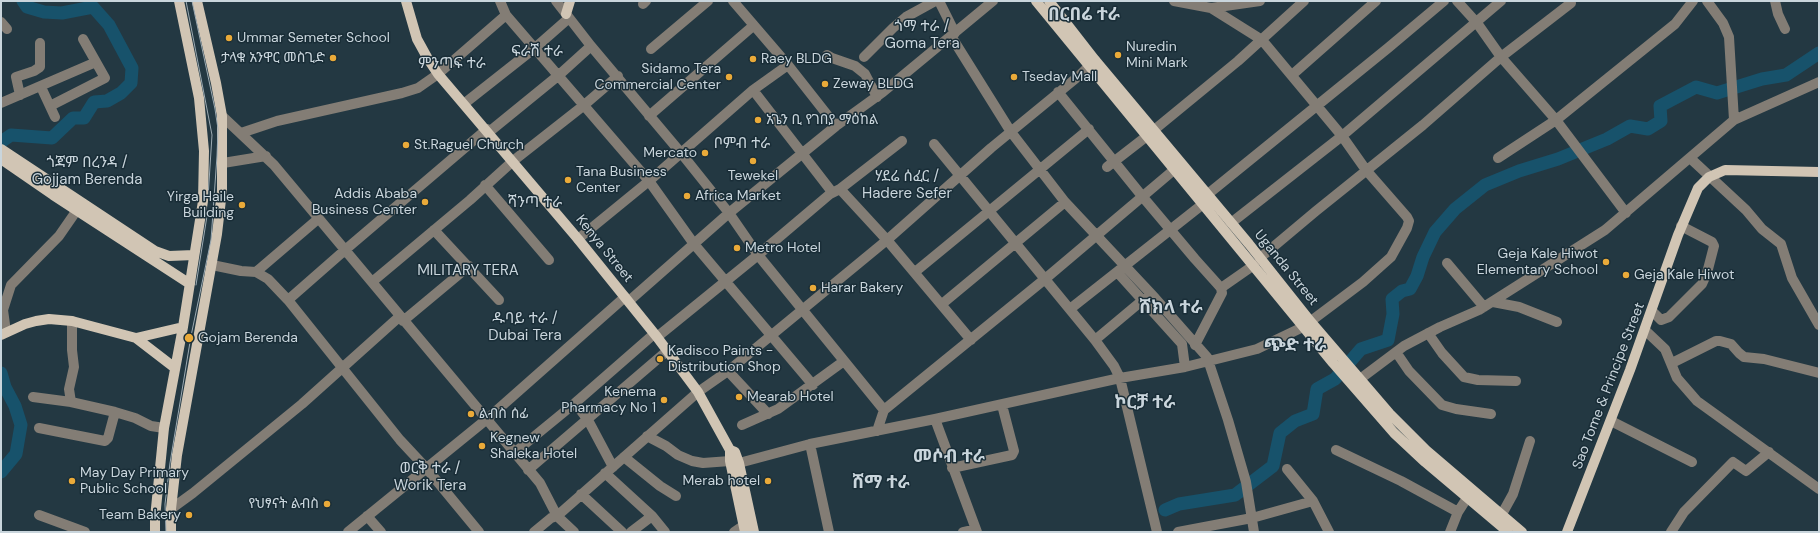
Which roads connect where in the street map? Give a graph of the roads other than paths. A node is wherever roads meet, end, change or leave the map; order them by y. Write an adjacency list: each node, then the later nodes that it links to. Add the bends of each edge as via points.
1 (179, 1): 114 (main road, via 196,77 203,133 203,201)
2 (197, 1): 59 (main road)
3 (406, 1): 44 (main road, Kenya Street, via 419,44)
4 (500, 1): 26 (street)
5 (570, 1): 27 (main road)
6 (708, 1): 37 (street)
7 (733, 1): 29 (street)
8 (935, 1): 39 (street, via 906,17)
9 (939, 1): 31 (street)
10 (993, 1): 31 (street)
11 (1036, 1): 42 (main road, Uganda Street)
12 (1049, 1): 42 (main road, Uganda Street)
13 (1174, 1): 25 (street)
14 (1260, 1): 25 (street)
15 (1304, 1): 33 (street)
16 (1376, 1): 46 (street)
17 (1444, 1): 58 (street)
18 (1457, 1): 28 (street)
19 (1502, 1): 28 (street)
20 (1693, 1): 62 (street, via 1676,24)
21 (1707, 1): 63 (street, via 1723,22 1729,36)
22 (1776, 1): 30 (street, via 1778,14)
23 (559, 2): 27 (street)
24 (1571, 3): 40 (street)
25 (1212, 6): 33 (street)
26 (506, 15): 36 (street); 44 (street)
27 (568, 16): 35 (street); 36 (street)
28 (1477, 23): 40 (street); 70 (street)
29 (753, 26): 43 (street); 60 (street)
30 (1785, 29)
31 (953, 35): 53 (street); 67 (street)
32 (83, 39): 41 (street)
33 (1262, 40): 46 (street); 69 (street)
34 (40, 43): 52 (street, via 40,66 34,71 16,77)
35 (591, 46): 45 (street); 47 (street)
36 (536, 47): 45 (street); 55 (street)
37 (651, 49)
38 (827, 54): 53 (street, via 855,66 865,74)
39 (864, 57)
40 (1500, 57): 62 (street); 86 (street, via 1423,125)
41 (96, 62): 49 (street); 56 (street, via 104,79)
42 (1092, 63): 51 (street); 69 (main road, Uganda Street)
43 (788, 65): 50 (street); 64 (street)
44 (438, 74): 55 (main road, Kenya Street); 68 (street, via 418,88 402,93 277,121)
45 (559, 75): 57 (street); 66 (street)
46 (1292, 75): 58 (street)
47 (618, 76): 57 (street); 60 (street)
48 (1819, 82): 63 (street)
49 (41, 87): 52 (street); 56 (street)
50 (753, 90): 74 (street); 75 (street)
51 (1058, 92): 65 (street); 67 (street)
52 (20, 95): 54 (street)
53 (877, 97): 64 (street)
54 (1, 103)
55 (465, 103): 66 (main road, Kenya Street)
56 (50, 106): 61 (street)
57 (583, 106): 80 (street); 91 (street)
58 (1316, 106): 70 (street); 95 (street)
59 (222, 116): 68 (street); 82 (main road)
60 (649, 116): 74 (street)
61 (55, 117)
62 (1556, 120): 77 (street); 102 (street)
63 (1734, 120): 78 (street)
64 (836, 126): 75 (street)
65 (1089, 129): 81 (street); 84 (street)
66 (488, 131): 80 (main road, Kenya Street); 113 (street)
67 (1011, 132): 84 (street); 88 (street)
68 (241, 133): 76 (street)
69 (1150, 133): 81 (street); 85 (main road, Uganda Street); 95 (main road, Uganda Street)
70 (1342, 136): 86 (street); 104 (street)
71 (902, 141): 93 (street)
72 (934, 144): 88 (street)
73 (1, 149): 89 (main road)
74 (681, 153): 91 (street); 101 (street)
75 (802, 154): 93 (street); 101 (street)
76 (266, 156): 82 (street); 103 (street)
77 (1498, 158)
78 (1690, 158): 90 (street); 102 (street)
79 (1, 159): 89 (main road)
80 (513, 161): 92 (street); 109 (main road, Kenya Street)
81 (1115, 161): 83 (street); 96 (street)
82 (223, 163): 119 (main road, via 220,214)
83 (1107, 167)
84 (1041, 170): 97 (street); 100 (street)
85 (1175, 170): 96 (street); 98 (main road, Uganda Street)
86 (1366, 170): 117 (street); 141 (street, via 1407,217 1407,228 1390,257 1363,282)
87 (1819, 172): 90 (main road, via 1726,170)
88 (960, 175): 100 (street); 110 (street)
89 (34, 176): 94 (main road)
90 (1709, 177): 105 (main road, Sao Tome & Principe Street, via 1694,196); 142 (street, via 1781,244 1792,278)
91 (649, 182): 109 (street); 111 (street)
92 (485, 185): 107 (street); 116 (street)
93 (836, 190): 110 (street, via 844,190); 115 (street)
94 (55, 191): 99 (main road); 114 (main road, via 156,251 169,256)
95 (1208, 194): 104 (main road, Uganda Street)
96 (1142, 196): 106 (street); 108 (street)
97 (1065, 202): 108 (street); 112 (street)
98 (1203, 204): 106 (street); 117 (main road, Uganda Street)
99 (77, 210): 127 (main road); 145 (street, via 59,236 11,285 3,310)
100 (989, 212): 112 (street); 123 (street)
101 (729, 213): 111 (street); 115 (street)
102 (1626, 213): 134 (street, via 1605,230)
103 (318, 219): 113 (street); 122 (street)
104 (1231, 223): 117 (main road, Uganda Street)
105 (1681, 226): 137 (main road, Sao Tome & Principe Street); 137 (street, via 1712,242 1714,246 1707,273 1702,284 1669,317 1661,320)
106 (1170, 229): 121 (street); 128 (street)
107 (434, 230): 120 (street); 126 (street)
108 (1096, 237): 121 (street); 124 (street)
109 (578, 239): 129 (main road, Kenya Street)
110 (887, 240): 123 (street); 135 (street)
111 (694, 244): 125 (street); 129 (street)
112 (1016, 244): 124 (street); 133 (street)
113 (345, 250): 126 (street); 130 (street)
114 (194, 255): 127 (main road)
115 (758, 255): 125 (street); 135 (street)
116 (549, 260)
117 (1257, 262): 128 (street); 141 (main road, Uganda Street)
118 (1447, 263): 134 (street)
119 (212, 265): 122 (street); 203 (main road, via 177,455)
120 (469, 266): 131 (street); 138 (street)
121 (1121, 269): 132 (street); 136 (street)
122 (256, 272): 130 (street, via 268,279)
123 (914, 272): 133 (street)
124 (1045, 280): 136 (street); 150 (street)
125 (725, 281): 147 (street); 148 (street)
126 (372, 282): 138 (street)
127 (190, 284): 143 (main road)
128 (1221, 288): 152 (street, via 1222,294)
129 (627, 299): 148 (main road, Kenya Street); 176 (street)
130 (288, 300): 160 (street)
131 (499, 300)
132 (1149, 301): 151 (street); 152 (street)
133 (942, 304): 150 (street)
134 (1489, 304): 140 (street, via 1519,307); 146 (street)
135 (802, 308): 147 (street); 155 (street)
136 (1070, 309): 151 (street)
137 (1652, 311): 144 (main road, Sao Tome & Principe Street)
138 (401, 319): 160 (street); 176 (street)
139 (72, 321): 145 (main road, via 44,320 24,324); 149 (main road); 169 (street, via 74,367 69,389)
140 (1557, 322)
141 (1307, 324): 156 (street, via 1257,349); 163 (main road, Uganda Street); 201 (main road, Uganda Street, via 1333,363 1394,433)
142 (1819, 325)
143 (183, 327): 149 (main road); 159 (main road)
144 (1645, 330): 157 (street, via 1660,344); 179 (main road, Sao Tome & Principe Street)
145 (4, 333)
146 (1428, 333): 154 (street); 165 (street, via 1464,377)
147 (771, 334): 161 (street); 166 (street)
148 (656, 335): 153 (main road, Kenya Street); 170 (street)
149 (136, 338): 159 (main road)
150 (970, 340): 172 (street)
151 (1095, 340): 164 (street)
152 (1190, 344): 156 (street, via 1204,353); 158 (street)
153 (667, 351): 167 (main road, Kenya Street); 178 (street)
154 (1396, 352): 163 (street); 175 (street, via 1409,372 1442,405)
155 (844, 361): 166 (street); 172 (street)
156 (1209, 362): 158 (street); 210 (street, via 1246,482)
157 (1672, 364): 162 (street, via 1720,341 1731,344 1744,357 1764,359); 188 (street, via 1683,386 1697,401)
158 (1185, 367): 164 (street)
159 (175, 368): 182 (main road)
160 (343, 368): 194 (street, via 400,440); 203 (street, via 243,453)
161 (728, 371): 167 (street); 174 (street)
162 (1819, 373)
163 (1358, 376): 205 (main road, Uganda Street, via 1421,446)
164 (1120, 378): 171 (street); 228 (street)
165 (1516, 381)
166 (813, 385): 174 (street)
167 (698, 392): 184 (street); 191 (main road, Kenya Street, via 730,450 735,452)
168 (33, 397): 169 (street)
169 (71, 402): 173 (street)
170 (575, 403): 178 (street); 189 (street)
171 (1002, 405): 177 (street); 193 (street, via 1014,451 1012,455)
172 (884, 410): 183 (street)
173 (115, 412): 181 (street, via 105,441); 182 (street, via 151,426)
174 (768, 414): 180 (street)
175 (1491, 414)
176 (487, 419): 189 (street); 194 (street)
177 (936, 419): 183 (street); 193 (street)
178 (588, 420): 196 (street); 197 (street)
179 (1611, 421): 192 (street); 235 (main road, Sao Tome & Principe Street)
180 (742, 425)
181 (39, 428)
182 (164, 428): 214 (main road, via 154,518)
183 (876, 431): 186 (street)
184 (647, 436): 190 (street); 191 (street, via 692,462)
185 (1530, 441): 205 (street, via 1513,494)
186 (810, 444): 191 (street); 226 (street)
187 (1336, 450): 204 (street)
188 (1769, 452): 198 (street); 236 (street, via 1746,471 1733,462 1684,512)
189 (514, 453): 196 (street)
190 (624, 457): 197 (street); 200 (street)
191 (735, 462): 211 (main road)
192 (1692, 462)
193 (952, 468): 212 (street)
194 (427, 469): 207 (street); 218 (street)
195 (1287, 469): 202 (street)
196 (528, 470): 208 (street, via 540,483)
197 (609, 470): 199 (street); 209 (street)
198 (1819, 489)
199 (581, 494): 208 (street); 221 (street)
200 (676, 496)
201 (1467, 498): 204 (street); 233 (main road, Uganda Street)
202 (1313, 501): 210 (street); 231 (street)
203 (171, 508): 215 (main road)
204 (1458, 512): 232 (street)
205 (1502, 514): 234 (main road, Uganda Street)
206 (39, 516): 213 (street)
207 (367, 516): 216 (street); 217 (street)
208 (557, 516): 219 (street); 220 (street)
209 (652, 516): 222 (street); 223 (street)
210 (1252, 518): 229 (street); 230 (street)
211 (746, 526): 224 (street); 225 (main road)
212 (976, 530): 227 (street)
213 (85, 532)
214 (155, 532)
215 (171, 532)
216 (348, 532)
217 (381, 532)
218 (478, 532)
219 (534, 532)
220 (574, 532)
221 (622, 532)
222 (631, 532)
223 (665, 532)
224 (734, 532)
225 (754, 532)
226 (829, 532)
227 (963, 532)
228 (1157, 532)
229 (1178, 532)
230 (1254, 532)
231 (1329, 532)
232 (1450, 532)
233 (1508, 532)
234 (1522, 532)
235 (1567, 532)
236 (1671, 532)

